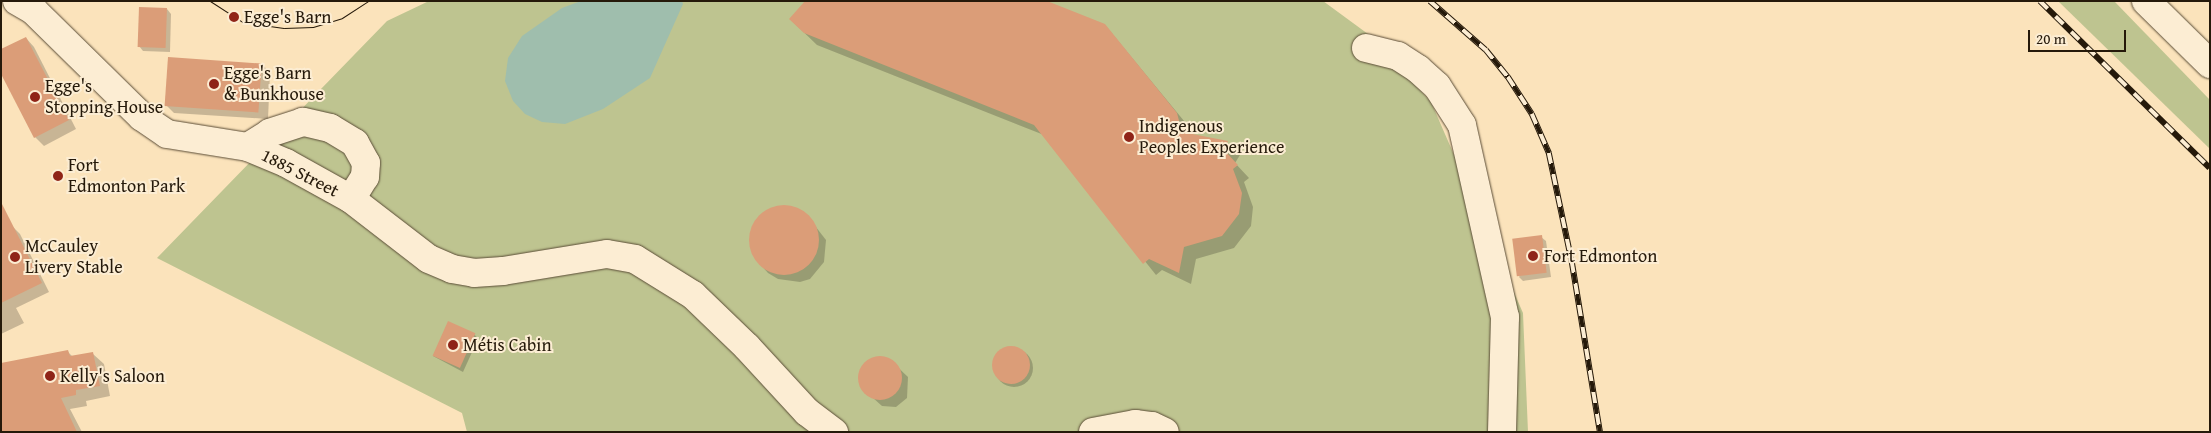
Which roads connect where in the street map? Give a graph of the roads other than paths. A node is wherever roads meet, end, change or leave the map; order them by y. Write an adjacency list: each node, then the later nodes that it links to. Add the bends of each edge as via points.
1 (17, 1): 5 (street, 1885 Street, via 34,11 142,117 167,134)
2 (2146, 1): 4 (street)
3 (1366, 48): 10 (street, via 1398,56 1418,69 1437,86 1462,125 1505,316)
4 (2210, 64)
5 (248, 148): 6 (street, 1885 Street, via 286,163); 6 (street, 1885 Street, via 270,133 303,122 330,128 355,143 366,163 365,177)
6 (351, 199): 7 (street, via 429,259 452,269 474,273 503,271 607,254 635,259 692,295 748,347 807,412)
7 (834, 432)
8 (1093, 432): 9 (street, via 1135,424)
9 (1165, 432)
10 (1502, 432)

